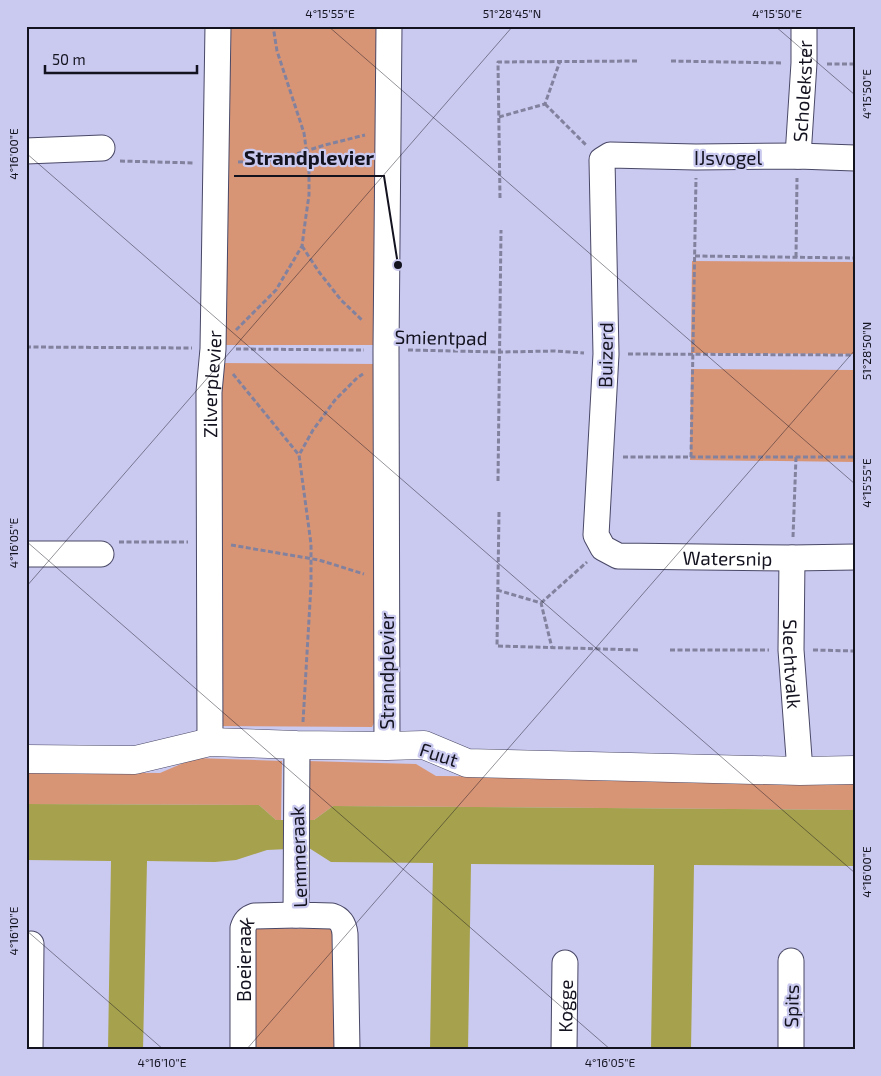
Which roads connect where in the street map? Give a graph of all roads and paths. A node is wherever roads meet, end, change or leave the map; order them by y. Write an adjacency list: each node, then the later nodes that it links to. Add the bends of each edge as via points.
1 (218, 26): 20 (street, Zilverplevier)
2 (273, 26): 15 (path, via 277,51 304,133)
3 (389, 26): 12 (street, Strandplevier)
4 (804, 26): 8 (street, Scholekster)
5 (637, 61): 7 (path)
6 (671, 61): 8 (path)
7 (560, 62): 10 (path); 11 (path, via 498,62)
8 (804, 63): 9 (path); 16 (street, Scholekster)
9 (855, 64)
10 (545, 104): 11 (path); 19 (path)
11 (499, 117): 21 (path)
12 (388, 132): 15 (path, via 354,137); 30 (street, Strandplevier)
13 (102, 148): 14 (street); 20 (path, via 104,161)
14 (26, 150)
15 (306, 151): 20 (path, via 268,161); 23 (path, via 310,170)
16 (798, 156): 17 (street, IJsvogel); 18 (street, IJsvogel); 25 (path)
17 (696, 157): 19 (street, IJsvogel, via 610,155); 24 (path)
18 (855, 158)
19 (602, 160): 32 (street, Buizerd)
20 (216, 164): 29 (street, Zilverplevier)
21 (500, 198)
22 (501, 230): 31 (path)
23 (302, 246): 27 (path, via 341,300); 29 (path, via 276,290 238,329)
24 (695, 256): 25 (path); 33 (path)
25 (796, 257): 26 (path)
26 (855, 258)
27 (364, 322)
28 (26, 347): 29 (path, Smientpad)
29 (213, 348): 30 (path, Smientpad); 35 (path); 42 (street, Zilverplevier, via 209,392)
30 (386, 350): 31 (path, Smientpad); 35 (path, via 374,368 357,378 336,400); 49 (street, Strandplevier)
31 (500, 352): 32 (path, Smientpad); 40 (path)
32 (606, 354): 33 (path, Smientpad); 36 (street, Buizerd)
33 (694, 354): 34 (path, Smientpad); 39 (path)
34 (855, 355)
35 (299, 455): 47 (path)
36 (601, 457): 39 (path); 43 (street, Buizerd, via 596,535)
37 (796, 457): 38 (path); 39 (path); 48 (path)
38 (855, 457)
39 (691, 458)
40 (498, 480)
41 (499, 512): 50 (path)
42 (210, 542): 45 (path, via 101,542); 47 (path); 57 (street, Zilverplevier)
43 (602, 548): 48 (street, Watersnip, via 618,556); 51 (path)
44 (26, 554): 45 (street)
45 (101, 554)
46 (855, 557): 48 (street, Watersnip)
47 (310, 558): 49 (path); 58 (path, via 302,732)
48 (792, 558): 55 (street, Slechtvalk)
49 (386, 580): 59 (street, Strandplevier)
50 (498, 590): 51 (path); 52 (path, via 497,646)
51 (541, 603): 52 (path)
52 (552, 648): 53 (path)
53 (638, 650)
54 (670, 650): 55 (path)
55 (791, 650): 56 (path); 61 (street, Slechtvalk)
56 (855, 650)
57 (210, 742): 58 (street, Fuut); 60 (street, Fuut, via 134,760)
58 (297, 745): 59 (street, Fuut); 63 (street, Lemmeraak)
59 (387, 746): 61 (street, Fuut, via 424,745 467,763)
60 (26, 758)
61 (800, 770): 62 (street, Fuut)
62 (855, 770)
63 (296, 915): 68 (street, Boeieraak, via 254,916 244,924); 69 (street, Lemmeraak, via 332,916 343,924)
64 (31, 944): 67 (street)
65 (791, 961): 71 (street, Spits)
66 (565, 963): 70 (street, Kogge)
67 (30, 1050)
68 (243, 1050)
69 (347, 1050)
70 (564, 1050)
71 (790, 1050)

